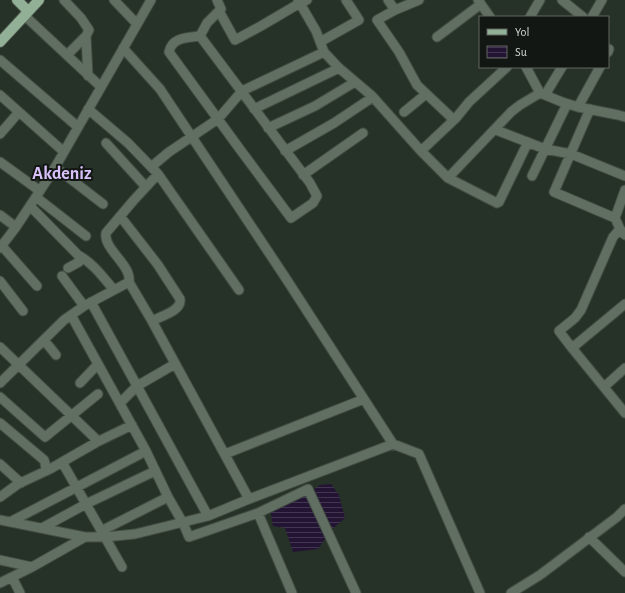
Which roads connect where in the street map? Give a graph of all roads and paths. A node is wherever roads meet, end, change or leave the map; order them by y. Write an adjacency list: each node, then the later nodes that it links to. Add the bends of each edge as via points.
1 (17, 0): 15 (main road)
2 (39, 0): 15 (main road)
3 (64, 0): 24 (street, via 89,30)
4 (114, 0): 22 (street)
5 (151, 0): 22 (street)
6 (217, 0): 17 (street, via 221,9)
7 (346, 0): 28 (street, via 359,20)
8 (388, 0): 16 (street)
9 (419, 0): 16 (street)
10 (540, 0): 19 (street)
11 (562, 0): 20 (street)
12 (602, 0): 21 (street)
13 (302, 1): 17 (street, via 235,40); 28 (street)
14 (479, 2): 18 (street); 26 (street)
15 (27, 9): 23 (main road); 27 (main road); 31 (street)
16 (395, 10): 42 (street, via 377,20 399,52 416,85)
17 (219, 11): 25 (street, via 207,23)
18 (489, 16)
19 (531, 16)
20 (582, 16)
21 (593, 16)
22 (137, 24): 29 (street)
23 (0, 34)
24 (86, 36): 31 (street); 38 (street)
25 (200, 36): 41 (street); 54 (street, via 178,39 171,46 170,52)
26 (437, 37)
27 (0, 42)
28 (320, 42): 30 (street)
29 (123, 48): 40 (street); 61 (street, via 160,89)
30 (324, 52): 33 (street); 41 (street)
31 (67, 55): 38 (street)
32 (0, 60): 56 (street)
33 (339, 68): 39 (street); 49 (street)
34 (506, 68): 55 (street, via 469,102)
35 (527, 68): 43 (street)
36 (561, 68): 43 (street)
37 (599, 68): 47 (street)
38 (88, 76): 40 (street)
39 (355, 82): 45 (street); 57 (street, via 315,106)
40 (101, 87): 48 (street)
41 (242, 92): 49 (street); 54 (street)
42 (426, 94): 52 (street); 55 (street)
43 (542, 94): 46 (street); 58 (street, via 520,105)
44 (0, 95): 51 (street)
45 (373, 97): 65 (street); 66 (street)
46 (567, 104): 47 (street); 64 (street)
47 (578, 107): 50 (street)
48 (88, 109): 56 (street); 71 (street, via 128,143)
49 (254, 109): 57 (street)
50 (590, 109): 53 (street); 68 (street)
51 (19, 112): 60 (street); 67 (street)
52 (404, 112)
53 (625, 117)
54 (218, 119): 61 (street); 73 (street, via 291,218 313,203 317,196)
55 (454, 120): 66 (street)
56 (78, 127): 67 (street)
57 (268, 128): 65 (street)
58 (496, 130): 62 (street); 76 (street)
59 (363, 133): 73 (street)
60 (0, 134)
61 (191, 137): 71 (street); 117 (street)
62 (528, 142): 64 (street); 76 (street, via 497,203)
63 (106, 143): 77 (street)
64 (545, 149): 68 (street); 74 (street)
65 (285, 151): 73 (street)
66 (421, 151): 76 (street)
67 (64, 152): 70 (street)
68 (571, 154): 75 (street); 85 (street, via 554,192)
69 (0, 162): 79 (street)
70 (55, 166): 79 (street); 80 (street)
71 (151, 167): 72 (street)
72 (158, 174): 77 (street); 97 (street)
73 (304, 175)
74 (532, 176)
75 (625, 176)
76 (448, 178)
77 (146, 187): 84 (street)
78 (625, 190): 81 (street)
79 (38, 194): 82 (street); 88 (street)
80 (103, 204)
81 (622, 204): 85 (street)
82 (30, 206): 86 (street); 90 (street)
83 (0, 215): 86 (street)
84 (120, 216): 94 (street, via 106,236 107,242 126,269); 102 (street, via 158,265 180,299 178,308)
85 (615, 218): 87 (street)
86 (16, 227): 89 (street)
87 (622, 232): 105 (street, via 613,237 581,310 559,331)
88 (86, 236)
89 (2, 243): 95 (street)
90 (78, 255): 91 (street, via 79,262); 96 (street, via 99,271)
91 (68, 268)
92 (62, 276): 98 (street)
93 (0, 281): 100 (street)
94 (129, 282): 96 (street); 102 (street)
95 (37, 286)
96 (114, 290): 98 (street)
97 (239, 290)
98 (87, 304): 101 (street); 113 (street)
99 (625, 304): 105 (street)
100 (23, 311)
101 (71, 315): 103 (street); 107 (street)
102 (152, 321): 108 (street)
103 (44, 340): 106 (street); 109 (street)
104 (0, 347): 109 (street)
105 (572, 348): 114 (street)
106 (56, 355)
107 (98, 364): 112 (street); 118 (street)
108 (175, 364): 113 (street); 126 (street)
109 (18, 365): 111 (street); 120 (street)
110 (625, 368): 114 (street)
111 (0, 383)
112 (80, 383)
113 (137, 386): 118 (street); 139 (street)
114 (604, 387): 119 (street)
115 (98, 394): 120 (street)
116 (0, 397): 120 (street, via 45,436)
117 (364, 399): 124 (street); 126 (street)
118 (120, 402): 122 (street)
119 (625, 413)
120 (72, 415): 123 (street)
121 (0, 423): 129 (street, via 44,460)
122 (132, 425): 123 (street); 125 (street)
123 (98, 441): 127 (street)
124 (393, 444): 135 (street); 157 (street, via 419,454)
125 (146, 451): 130 (street); 132 (street)
126 (225, 454): 135 (street)
127 (62, 462): 129 (street); 132 (street)
128 (0, 464): 131 (street)
129 (46, 471): 131 (street)
130 (155, 471): 134 (street); 136 (street)
131 (22, 483): 133 (street)
132 (76, 488): 136 (street); 141 (street)
133 (0, 497)
134 (168, 497): 142 (street); 144 (street)
135 (249, 499): 139 (street)
136 (86, 504): 143 (street); 144 (street)
137 (625, 509): 146 (street)
138 (258, 513): 142 (street, via 189,537); 155 (street); 156 (street, via 308,489)
139 (208, 516): 142 (street)
140 (0, 520): 141 (street)
141 (10, 522): 143 (street)
142 (183, 522): 144 (street, via 135,534)
143 (42, 528): 145 (street)
144 (103, 534): 145 (street); 149 (street)
145 (85, 537): 148 (street)
146 (590, 537): 150 (street); 153 (street, via 540,574)
147 (0, 560): 148 (street)
148 (32, 567): 151 (street)
149 (122, 567)
150 (625, 572)
151 (12, 577): 152 (street); 154 (street)
152 (0, 583)
153 (524, 590): 158 (street)
154 (20, 593)
155 (292, 593)
156 (356, 593)
157 (480, 593)
158 (511, 593)

